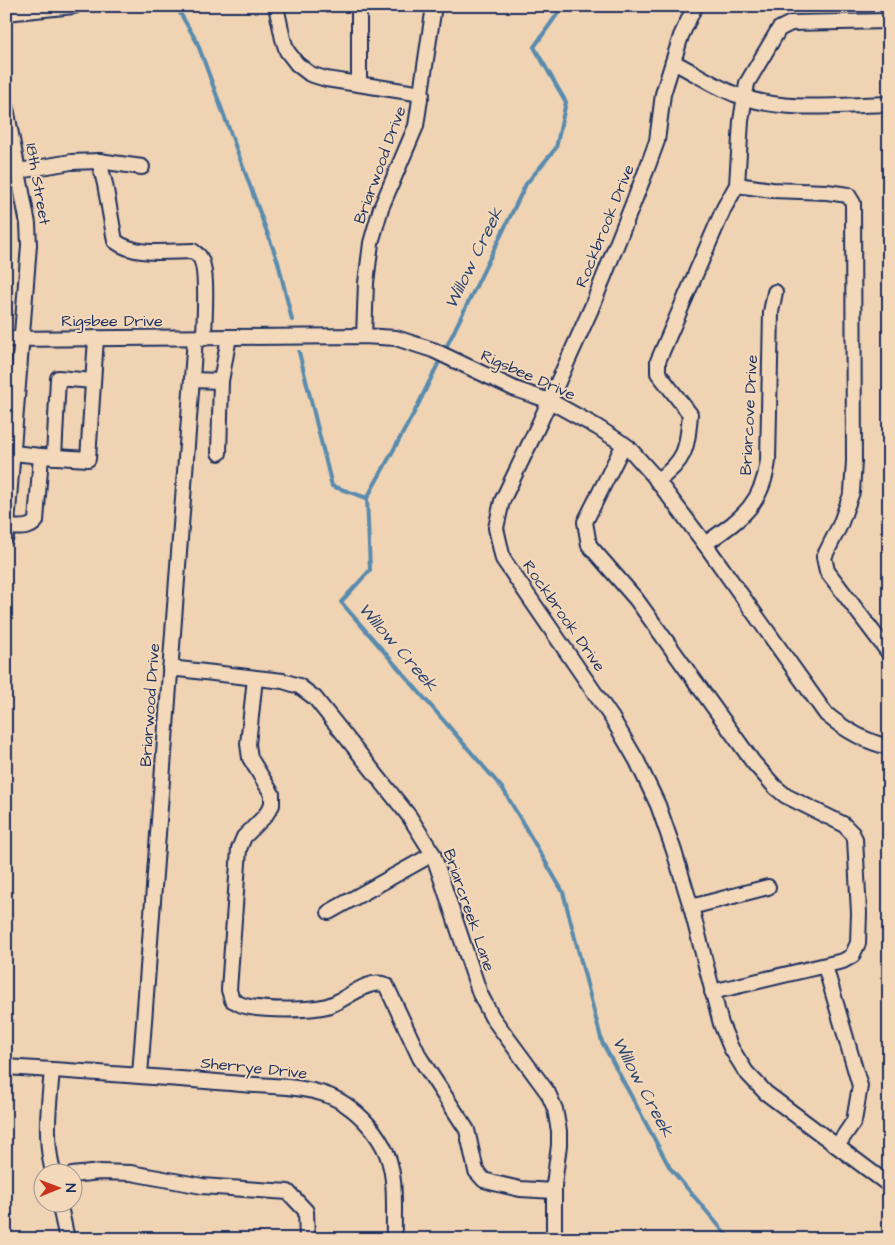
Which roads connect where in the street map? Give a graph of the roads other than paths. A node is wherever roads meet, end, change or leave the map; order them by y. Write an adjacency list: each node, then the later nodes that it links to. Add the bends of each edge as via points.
1 (74, 6): 6 (street)
2 (276, 6): 9 (street, via 283,40 297,64 310,74)
3 (359, 6): 9 (street)
4 (434, 6): 10 (street, Briarwood Drive)
5 (695, 6): 8 (street, Rockbrook Drive)
6 (6, 13)
7 (889, 21): 11 (street, via 791,23 779,29 747,83)
8 (673, 62): 11 (street); 28 (street, Rockbrook Drive, via 662,94 657,140 591,309)
9 (359, 84): 10 (street)
10 (422, 94): 19 (street, Briarwood Drive, via 416,126 371,243)
11 (745, 97): 12 (street, via 788,107); 17 (street)
12 (889, 104)
13 (6, 108): 16 (street, 18th Street)
14 (99, 161): 15 (street); 16 (street); 22 (street, Briarwood Drive, via 115,242 136,250 193,251 199,256 205,287)
15 (142, 167)
16 (19, 171): 24 (street, 18th Street, via 29,245)
17 (737, 185): 34 (street, via 658,361 658,373 690,414 687,444 680,461); 37 (street, via 848,195 853,203 852,492 824,557 827,571)
18 (775, 292): 36 (street, Briarcove Drive, via 766,479 748,511)
19 (364, 336): 20 (street, Rigsbee Drive); 28 (street, Rigsbee Drive, via 396,338 433,350 515,389)
20 (229, 337): 22 (street, Rigsbee Drive); 27 (street)
21 (96, 338): 22 (street, Rigsbee Drive); 24 (street, Rigsbee Drive); 26 (street)
22 (200, 338): 25 (street, Briarwood Drive)
23 (6, 339): 24 (street, Rigsbee Drive)
24 (22, 339): 31 (street, 18th Street)
25 (192, 380): 27 (street); 38 (street, Briarwood Drive)
26 (93, 381): 32 (street, via 58,378); 32 (street, via 88,459)
27 (221, 381): 30 (street)
28 (550, 401): 29 (street, Rigsbee Drive); 43 (street, Rockbrook Drive, via 502,501 496,528 500,549 503,559 612,718 637,761 658,805)
29 (624, 444): 34 (street, Rigsbee Drive, via 642,460); 45 (street, via 586,522 589,545 636,599 753,762 775,787 786,796 843,824 855,839 858,943 852,956)
30 (219, 452)
31 (13, 454): 32 (street); 33 (street, 18th Street)
32 (48, 456): 35 (street, via 36,521 32,526)
33 (9, 472): 35 (street, 18th Street)
34 (657, 481): 36 (street, Rigsbee Drive)
35 (7, 532)
36 (705, 544): 40 (street, Rigsbee Drive, via 826,714 847,730)
37 (889, 653)
38 (170, 668): 39 (street, Briarcreek Lane); 49 (street, Briarwood Drive)
39 (255, 678): 41 (street, Briarcreek Lane, via 300,686 316,698 409,816); 54 (street, via 248,744 250,758 272,794 272,805 244,837 239,849 229,990 232,1000 260,1008 312,1009 331,1005 369,985 386,984 420,1058 467,1130 476,1171 484,1180 494,1183 520,1189)
40 (889, 747)
41 (433, 854): 44 (street); 54 (street, Briarcreek Lane, via 480,994 492,1017 548,1093 555,1109 559,1145)
42 (768, 887): 43 (street)
43 (690, 907): 46 (street, Rockbrook Drive)
44 (328, 912)
45 (825, 966): 46 (street); 50 (street, via 860,1086 854,1121)
46 (712, 992): 50 (street, Rockbrook Drive, via 731,1048 746,1072 766,1093)
47 (6, 1068): 48 (street, Sherrye Drive)
48 (52, 1070): 49 (street, Sherrye Drive); 51 (street, via 47,1130)
49 (140, 1075): 58 (street, Sherrye Drive, via 308,1090 337,1099 367,1124 391,1163)
50 (837, 1146): 53 (street, Rockbrook Drive)
51 (50, 1162)
52 (82, 1173): 57 (street, via 131,1174 202,1186 288,1192 306,1211)
53 (889, 1185)
54 (554, 1190): 59 (street, Briarcreek Lane)
55 (61, 1212): 56 (street)
56 (67, 1239)
57 (307, 1239)
58 (394, 1239)
59 (554, 1239)

